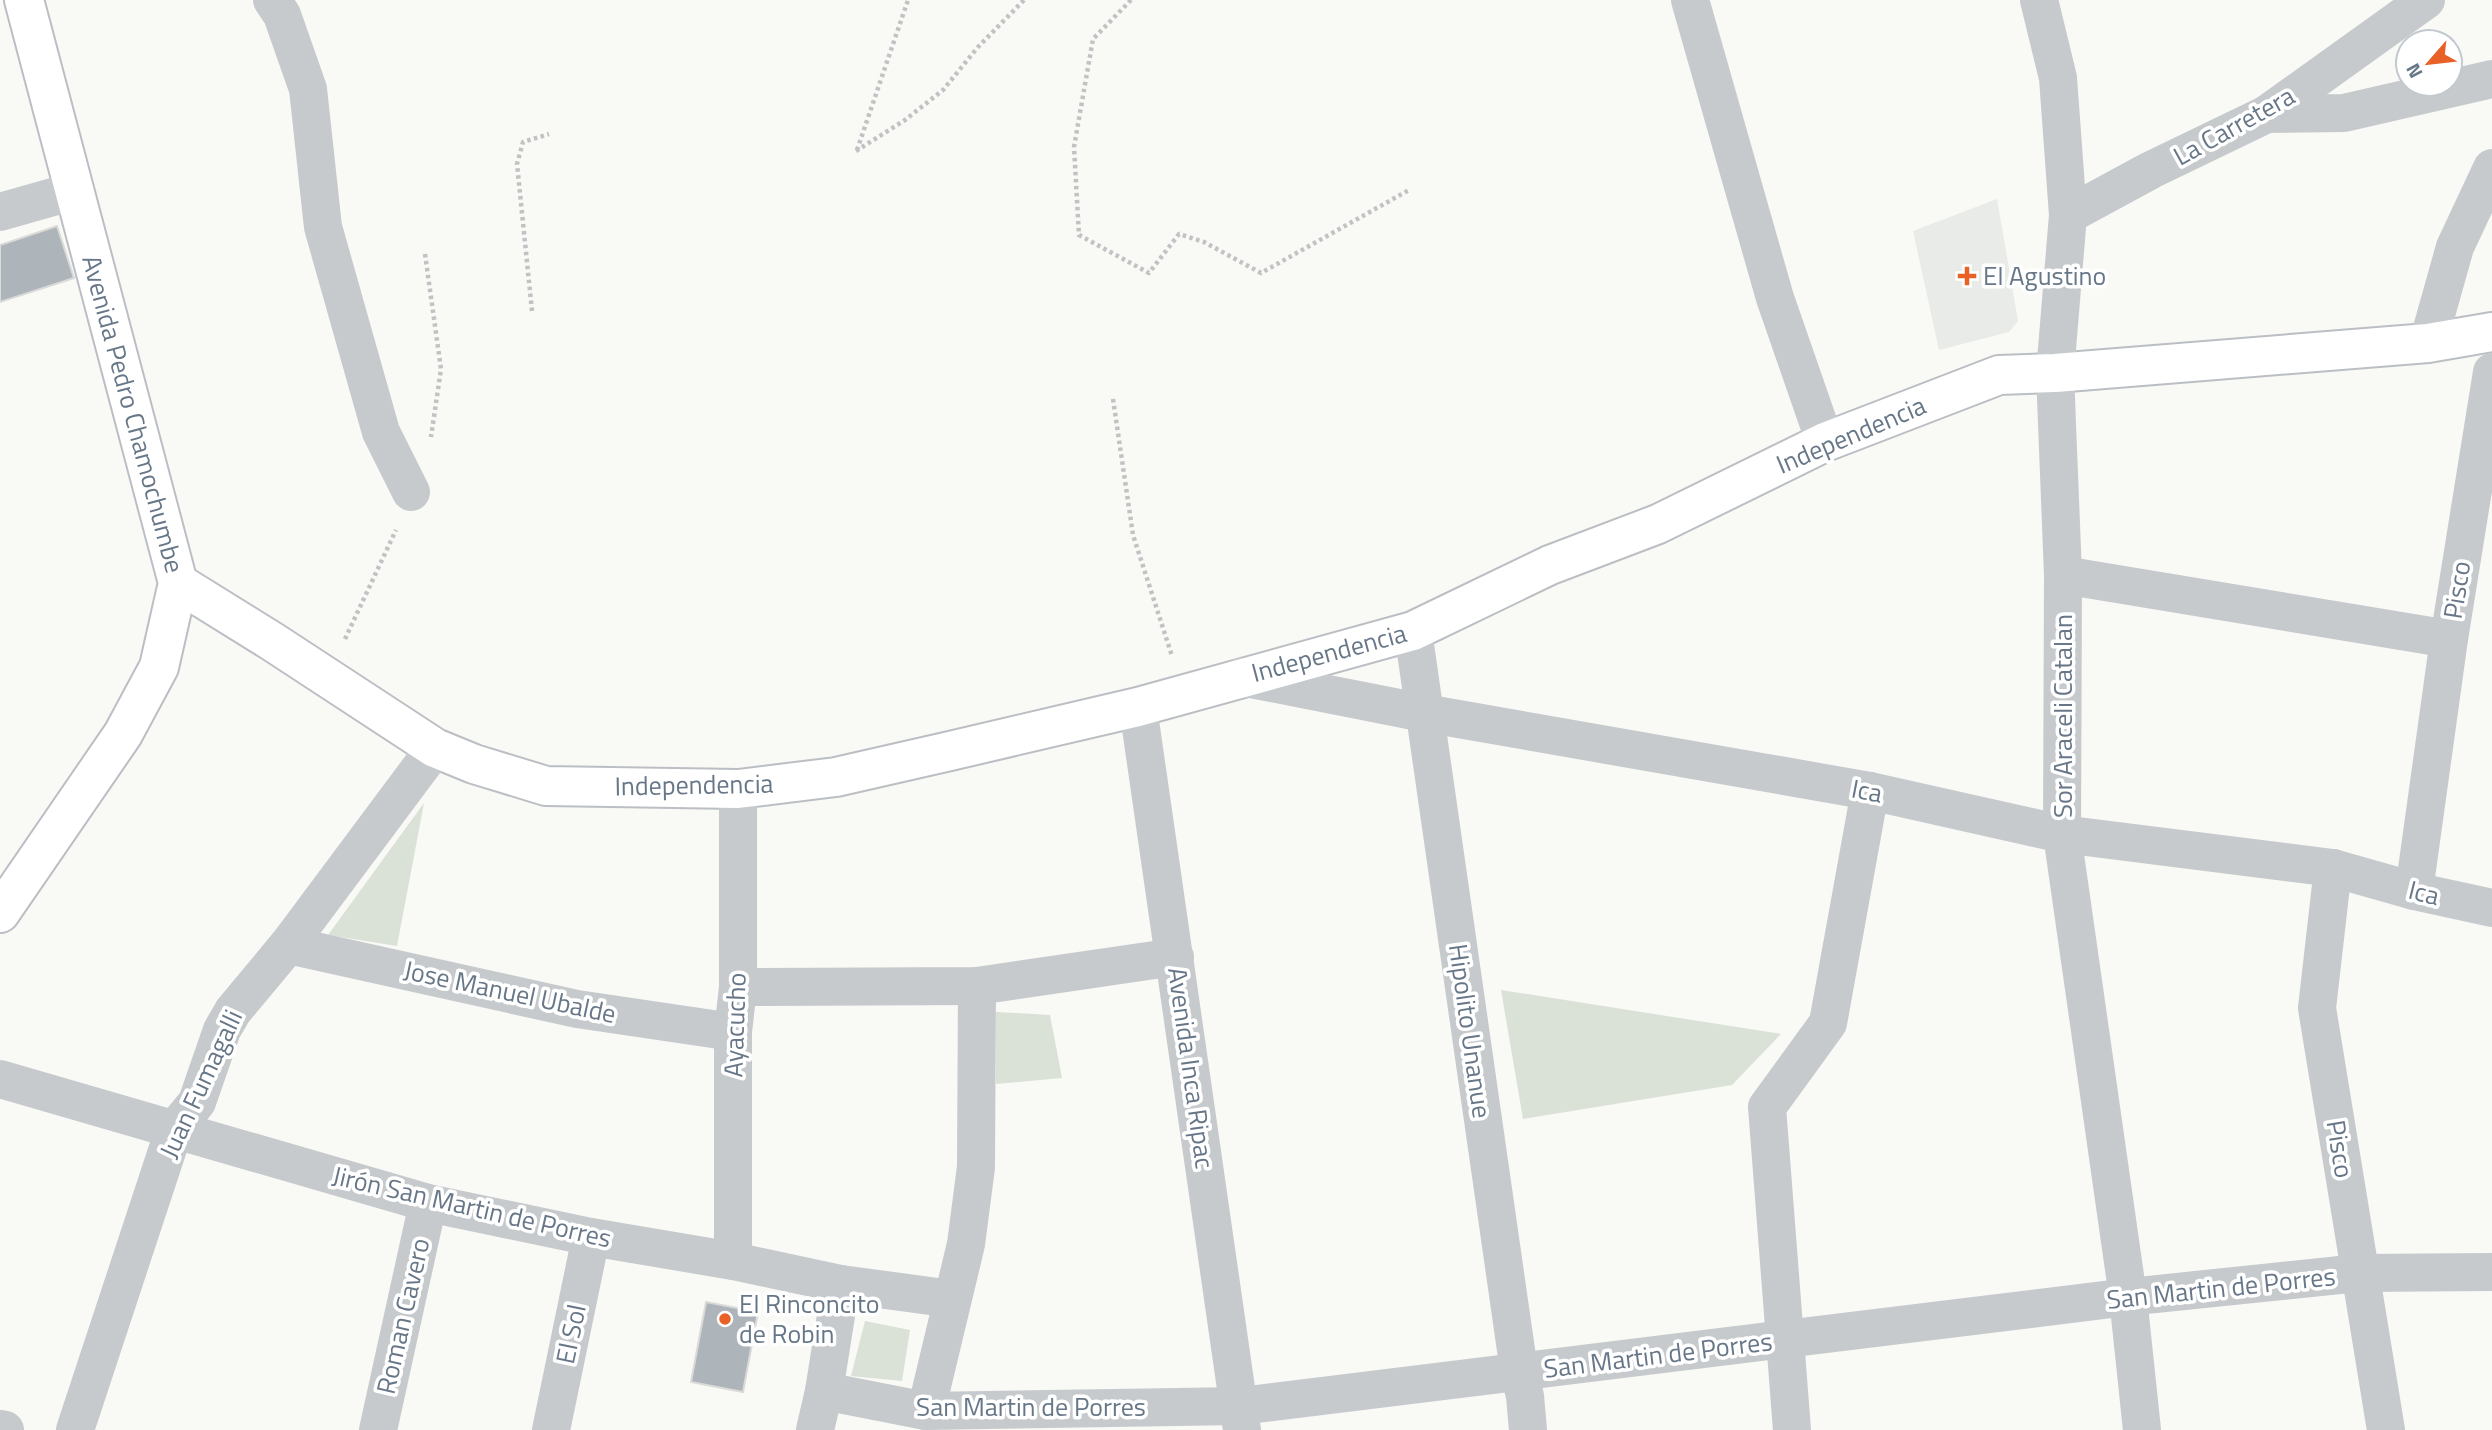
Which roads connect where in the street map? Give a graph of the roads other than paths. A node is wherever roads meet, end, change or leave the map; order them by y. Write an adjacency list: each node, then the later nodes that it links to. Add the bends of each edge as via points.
1 (24, 0): 9 (street, Avenida Pedro Chamochumbe)
2 (272, 0): 17 (street, via 282,15 308,89 323,227 337,279 381,432)
3 (1690, 0): 16 (street, via 1775,298)
4 (2039, 0): 11 (street, Sor Araceli Catalan, via 2058,78)
5 (2426, 0): 7 (street, La Carretera)
6 (2492, 79): 7 (street, via 2344,113)
7 (2267, 114): 11 (street, La Carretera)
8 (2492, 168): 13 (street, via 2455,247)
9 (74, 191): 10 (street); 19 (street, Avenida Pedro Chamochumbe)
10 (0, 212)
11 (2068, 215): 15 (street, Sor Araceli Catalan)
12 (2492, 332): 13 (street, Independencia)
13 (2428, 343): 15 (street, Independencia)
14 (2492, 372): 21 (street, Pisco)
15 (2055, 373): 16 (street, Independencia, via 1999,376); 18 (street, Sor Araceli Catalan)
16 (1825, 442): 20 (street, Independencia, via 1658,524 1550,565)
17 (411, 492)
18 (2063, 575): 21 (street); 28 (street, Sor Araceli Catalan)
19 (178, 583): 25 (street, Independencia); 32 (street, Avenida Pedro Chamochumbe, via 159,667 123,734)
20 (1413, 631): 22 (street, Independencia); 24 (street, Hipolito Unanue)
21 (2449, 639): 30 (street, Pisco)
22 (1241, 677): 23 (street, Independencia); 24 (street, Ica)
23 (1138, 707): 26 (street, Independencia, via 836,776); 34 (street, Avenida Inca Ripac)
24 (1424, 713): 27 (street, Ica); 49 (street, Hipolito Unanue)
25 (435, 748): 26 (street, Independencia, via 546,786); 33 (street, Juan Fumagalli)
26 (738, 789): 36 (street, Ayacucho)
27 (1870, 791): 28 (street, Ica); 48 (street, via 1828,1023 1767,1107)
28 (2062, 834): 29 (street, Ica); 46 (street, Sor Araceli Catalan)
29 (2333, 867): 30 (street, Ica); 44 (street, Pisco, via 2318,1008)
30 (2414, 891): 31 (street, Ica)
31 (2492, 908)
32 (0, 913)
33 (288, 945): 37 (street, Jose Manuel Ubalde, via 577,1009); 39 (street, Juan Fumagalli, via 233,1011 197,1102)
34 (1175, 957): 35 (street); 52 (street, Avenida Inca Ripac)
35 (977, 986): 36 (street); 47 (street, via 976,1167 966,1244)
36 (738, 987): 37 (street, Ayacucho)
37 (733, 1032): 42 (street, Ayacucho)
38 (0, 1079): 39 (street, Jirón San Martin de Porres)
39 (174, 1130): 40 (street, Jirón San Martin de Porres); 53 (street, Juan Fumagalli)
40 (428, 1203): 41 (street, Jirón San Martin de Porres); 54 (street, Roman Cavero)
41 (591, 1237): 42 (street, Jirón San Martin de Porres); 55 (street, El Sol)
42 (733, 1261): 45 (street, Jirón San Martin de Porres)
43 (2492, 1272): 44 (street, San Martin de Porres)
44 (2359, 1273): 46 (street, San Martin de Porres); 60 (street, Pisco)
45 (841, 1284): 47 (street, Jirón San Martin de Porres); 50 (street)
46 (2127, 1297): 48 (street, San Martin de Porres); 59 (street, Sor Araceli Catalan)
47 (952, 1299): 51 (street)
48 (1787, 1340): 49 (street, San Martin de Porres); 58 (street)
49 (1519, 1371): 52 (street, San Martin de Porres); 57 (street, Hipolito Unanue)
50 (824, 1391): 51 (street, San Martin de Porres); 56 (street)
51 (926, 1411): 52 (street, San Martin de Porres)
52 (1241, 1418)
53 (75, 1430)
54 (378, 1430)
55 (551, 1430)
56 (815, 1430)
57 (1528, 1430)
58 (1793, 1430)
59 (2142, 1430)
60 (2386, 1430)

